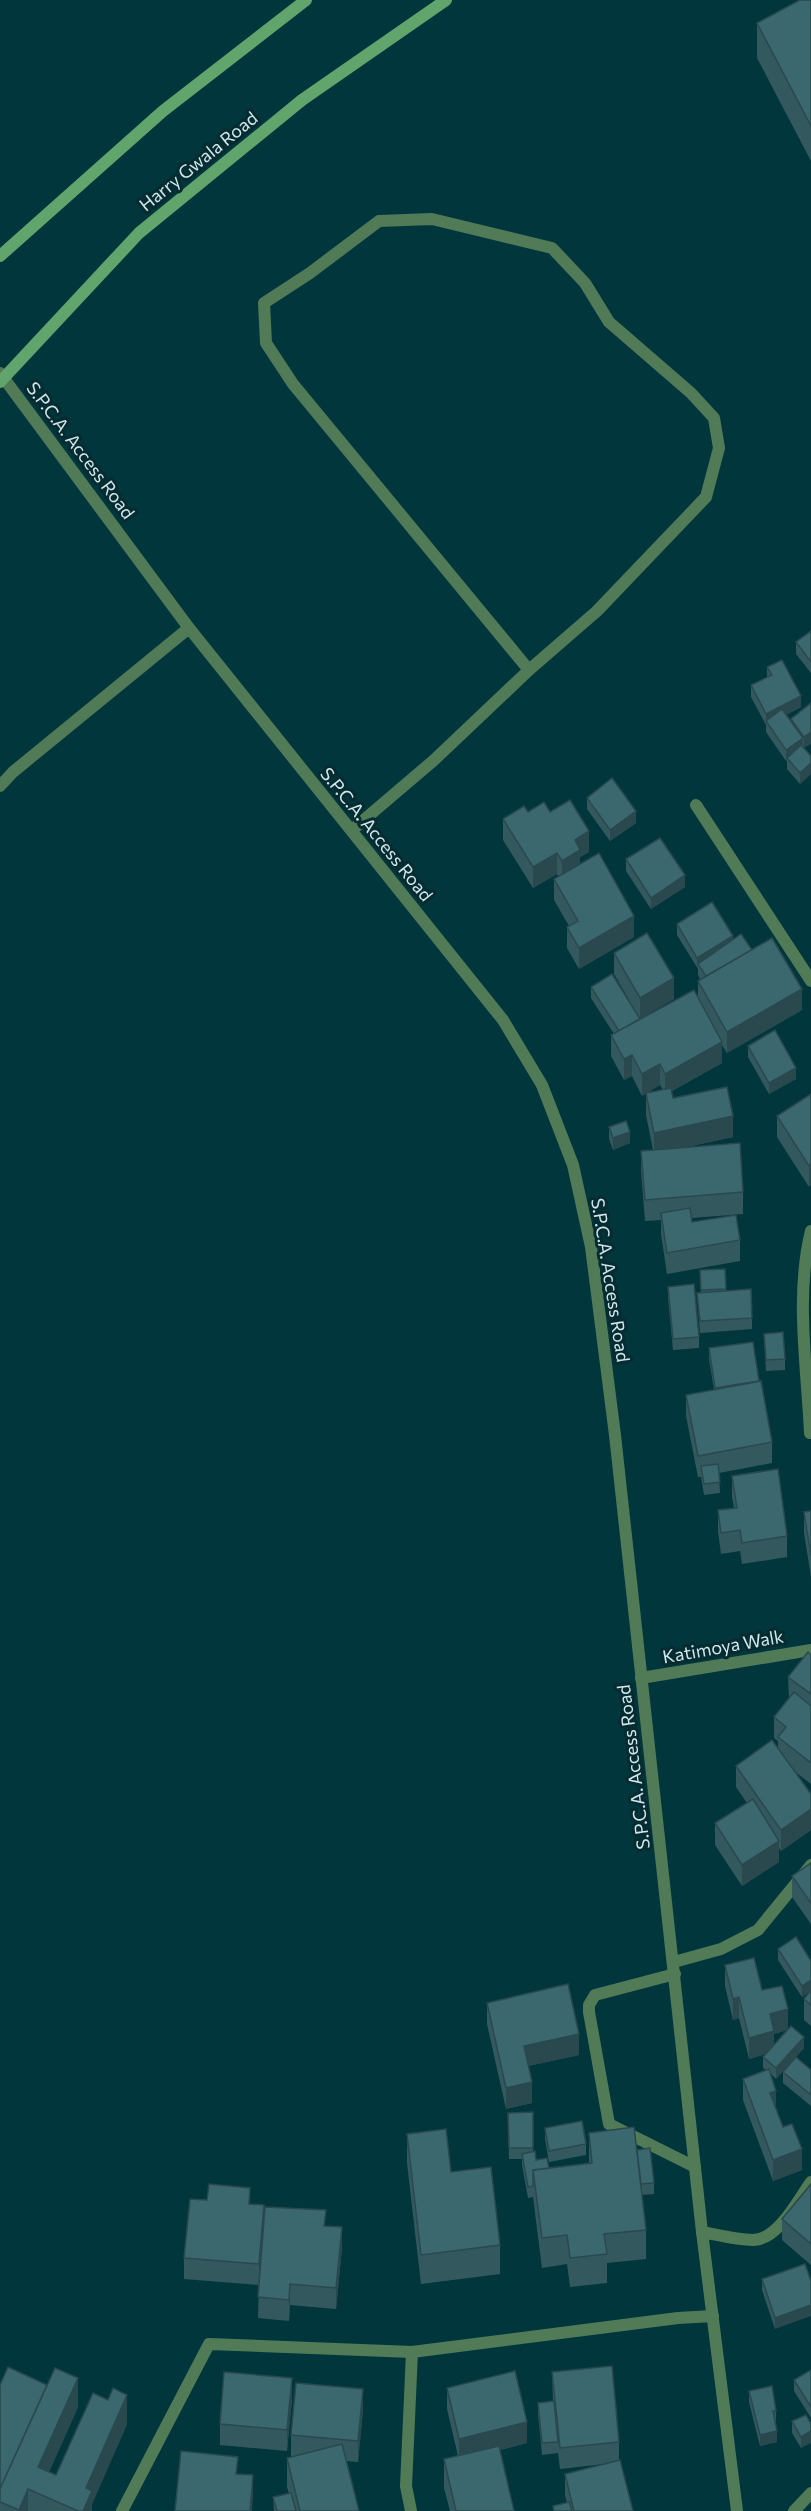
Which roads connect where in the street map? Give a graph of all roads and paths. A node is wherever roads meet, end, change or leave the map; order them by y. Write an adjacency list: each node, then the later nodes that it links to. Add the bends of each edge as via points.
1 (306, 0): 3 (main road, via 163,111)
2 (446, 0): 4 (main road, Harry Gwala Road, via 302,100 139,233)
3 (0, 256)
4 (1, 378): 5 (street, S.P.C.A. Access Road)
5 (189, 628): 7 (street); 9 (street, S.P.C.A. Access Road)
6 (529, 670): 6 (street, via 597,611 706,497 719,448 714,418 609,321 585,283 552,248 432,219 379,221 264,303 266,343 293,384); 9 (street, via 433,761)
7 (0, 786)
8 (696, 806): 10 (street)
9 (352, 830): 14 (street, S.P.C.A. Access Road, via 503,1020 542,1085 573,1165 591,1247)
10 (811, 981)
11 (811, 1231): 12 (street, via 804,1258)
12 (810, 1433)
13 (811, 1650): 14 (street, Katimoya Walk)
14 (641, 1678): 16 (street, S.P.C.A. Access Road)
15 (811, 1865): 16 (street, via 758,1930)
16 (674, 1968): 17 (street, S.P.C.A. Access Road); 17 (street, via 595,1995 589,2012 609,2124)
17 (695, 2167): 19 (street, S.P.C.A. Access Road)
18 (811, 2182): 19 (street, via 775,2230 765,2237 755,2240)
19 (702, 2232): 20 (street, S.P.C.A. Access Road)
20 (713, 2316): 21 (street); 25 (street, S.P.C.A. Access Road)
21 (412, 2352): 23 (street, via 210,2344); 24 (street, via 406,2486)
22 (811, 2493): 26 (street)
23 (122, 2511)
24 (411, 2511)
25 (737, 2511)
26 (794, 2511)

